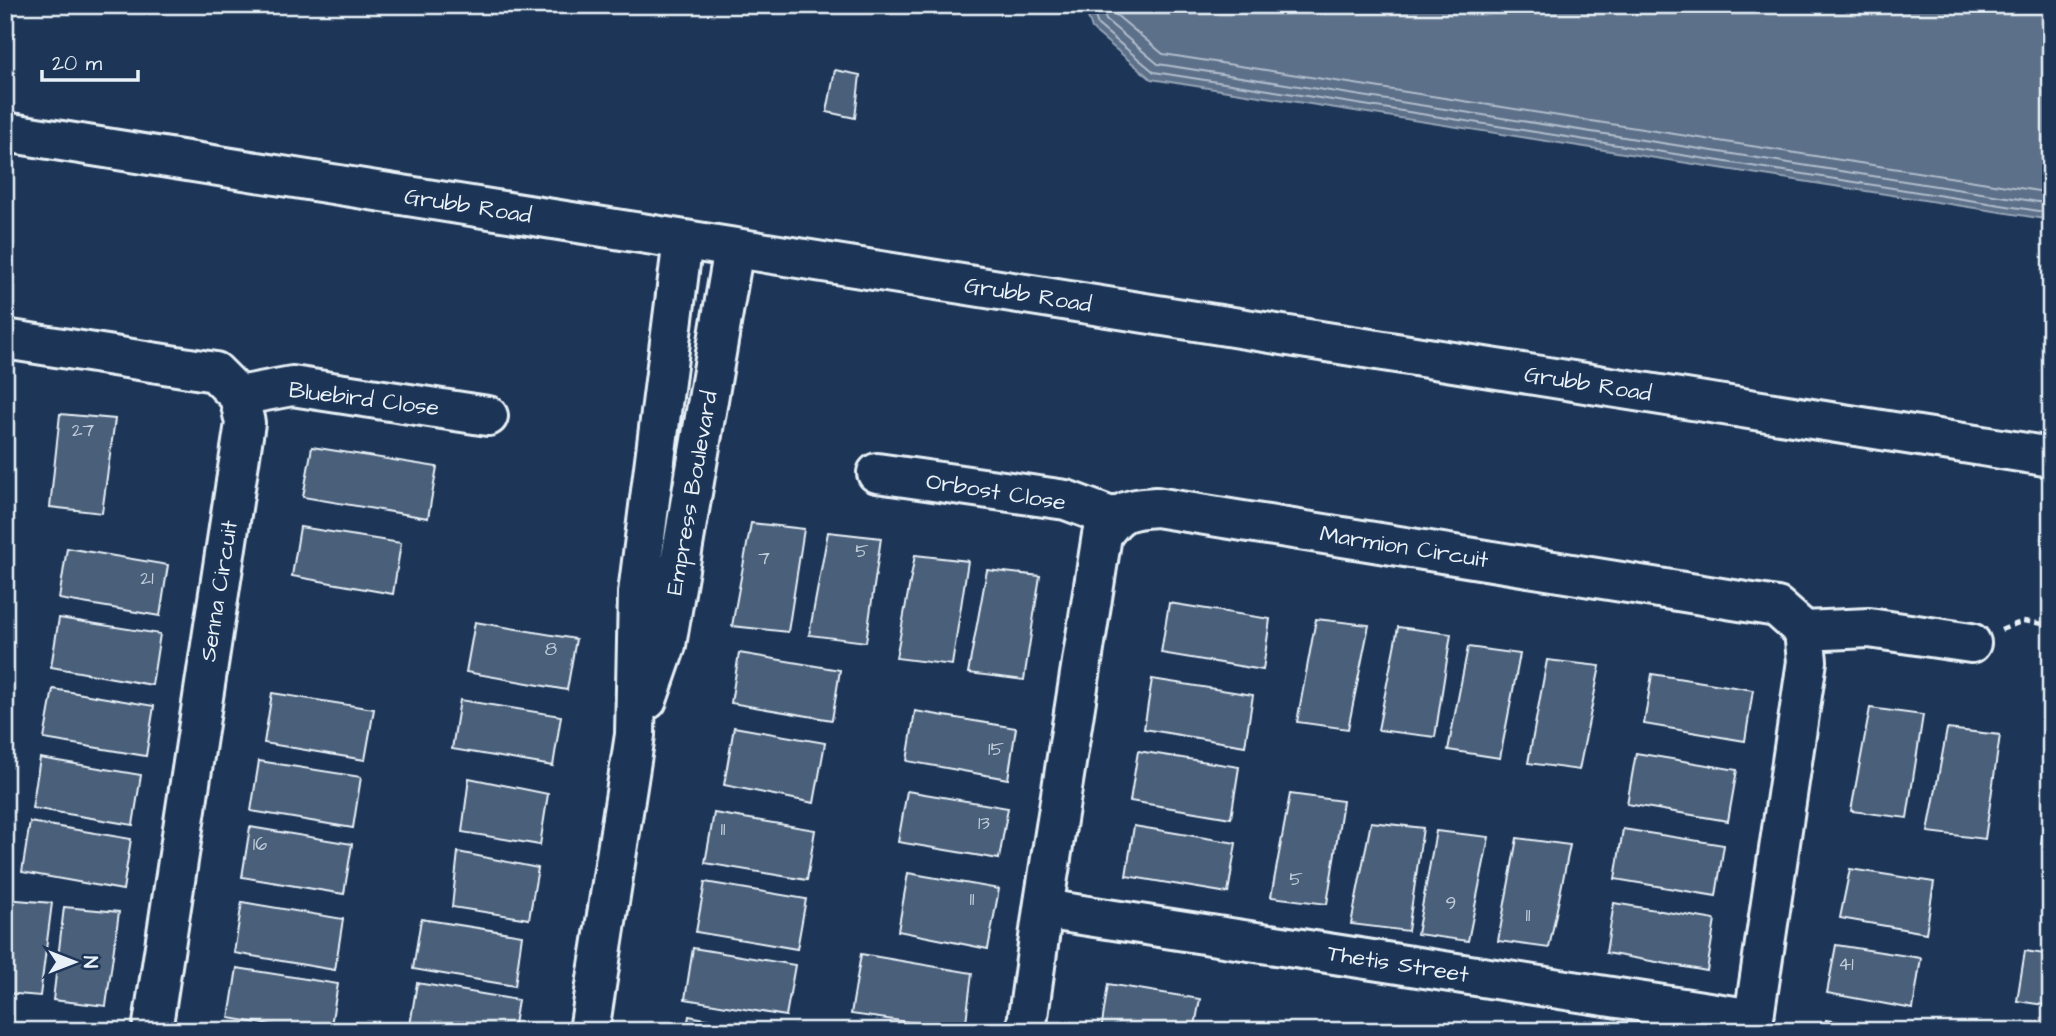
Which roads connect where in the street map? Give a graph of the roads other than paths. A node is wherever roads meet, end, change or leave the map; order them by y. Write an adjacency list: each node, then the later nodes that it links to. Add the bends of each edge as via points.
1 (5, 132): 2 (street, Grubb Road)
2 (683, 240): 3 (street, Grubb Road); 12 (street, Empress Boulevard, via 638,593)
3 (734, 248): 7 (street, Grubb Road); 12 (street, Empress Boulevard, via 666,645)
4 (5, 339): 5 (street, via 215,372)
5 (239, 397): 6 (street, Bluebird Close, via 292,386); 15 (street, Senna Circuit, via 245,423)
6 (488, 416)
7 (2051, 457)
8 (877, 473): 9 (street, Orbost Close, via 1066,500)
9 (1114, 518): 10 (street, Marmion Circuit, via 1132,508 1156,507 1777,607); 13 (street, via 1102,535)
10 (1804, 631): 11 (street, via 1869,628); 14 (street, via 1807,661)
11 (1971, 643)
12 (635, 735): 16 (street, Empress Boulevard)
13 (1043, 909): 14 (street, Thetis Street); 17 (street)
14 (1753, 1025)
15 (152, 1031)
16 (589, 1031)
17 (1026, 1031)

